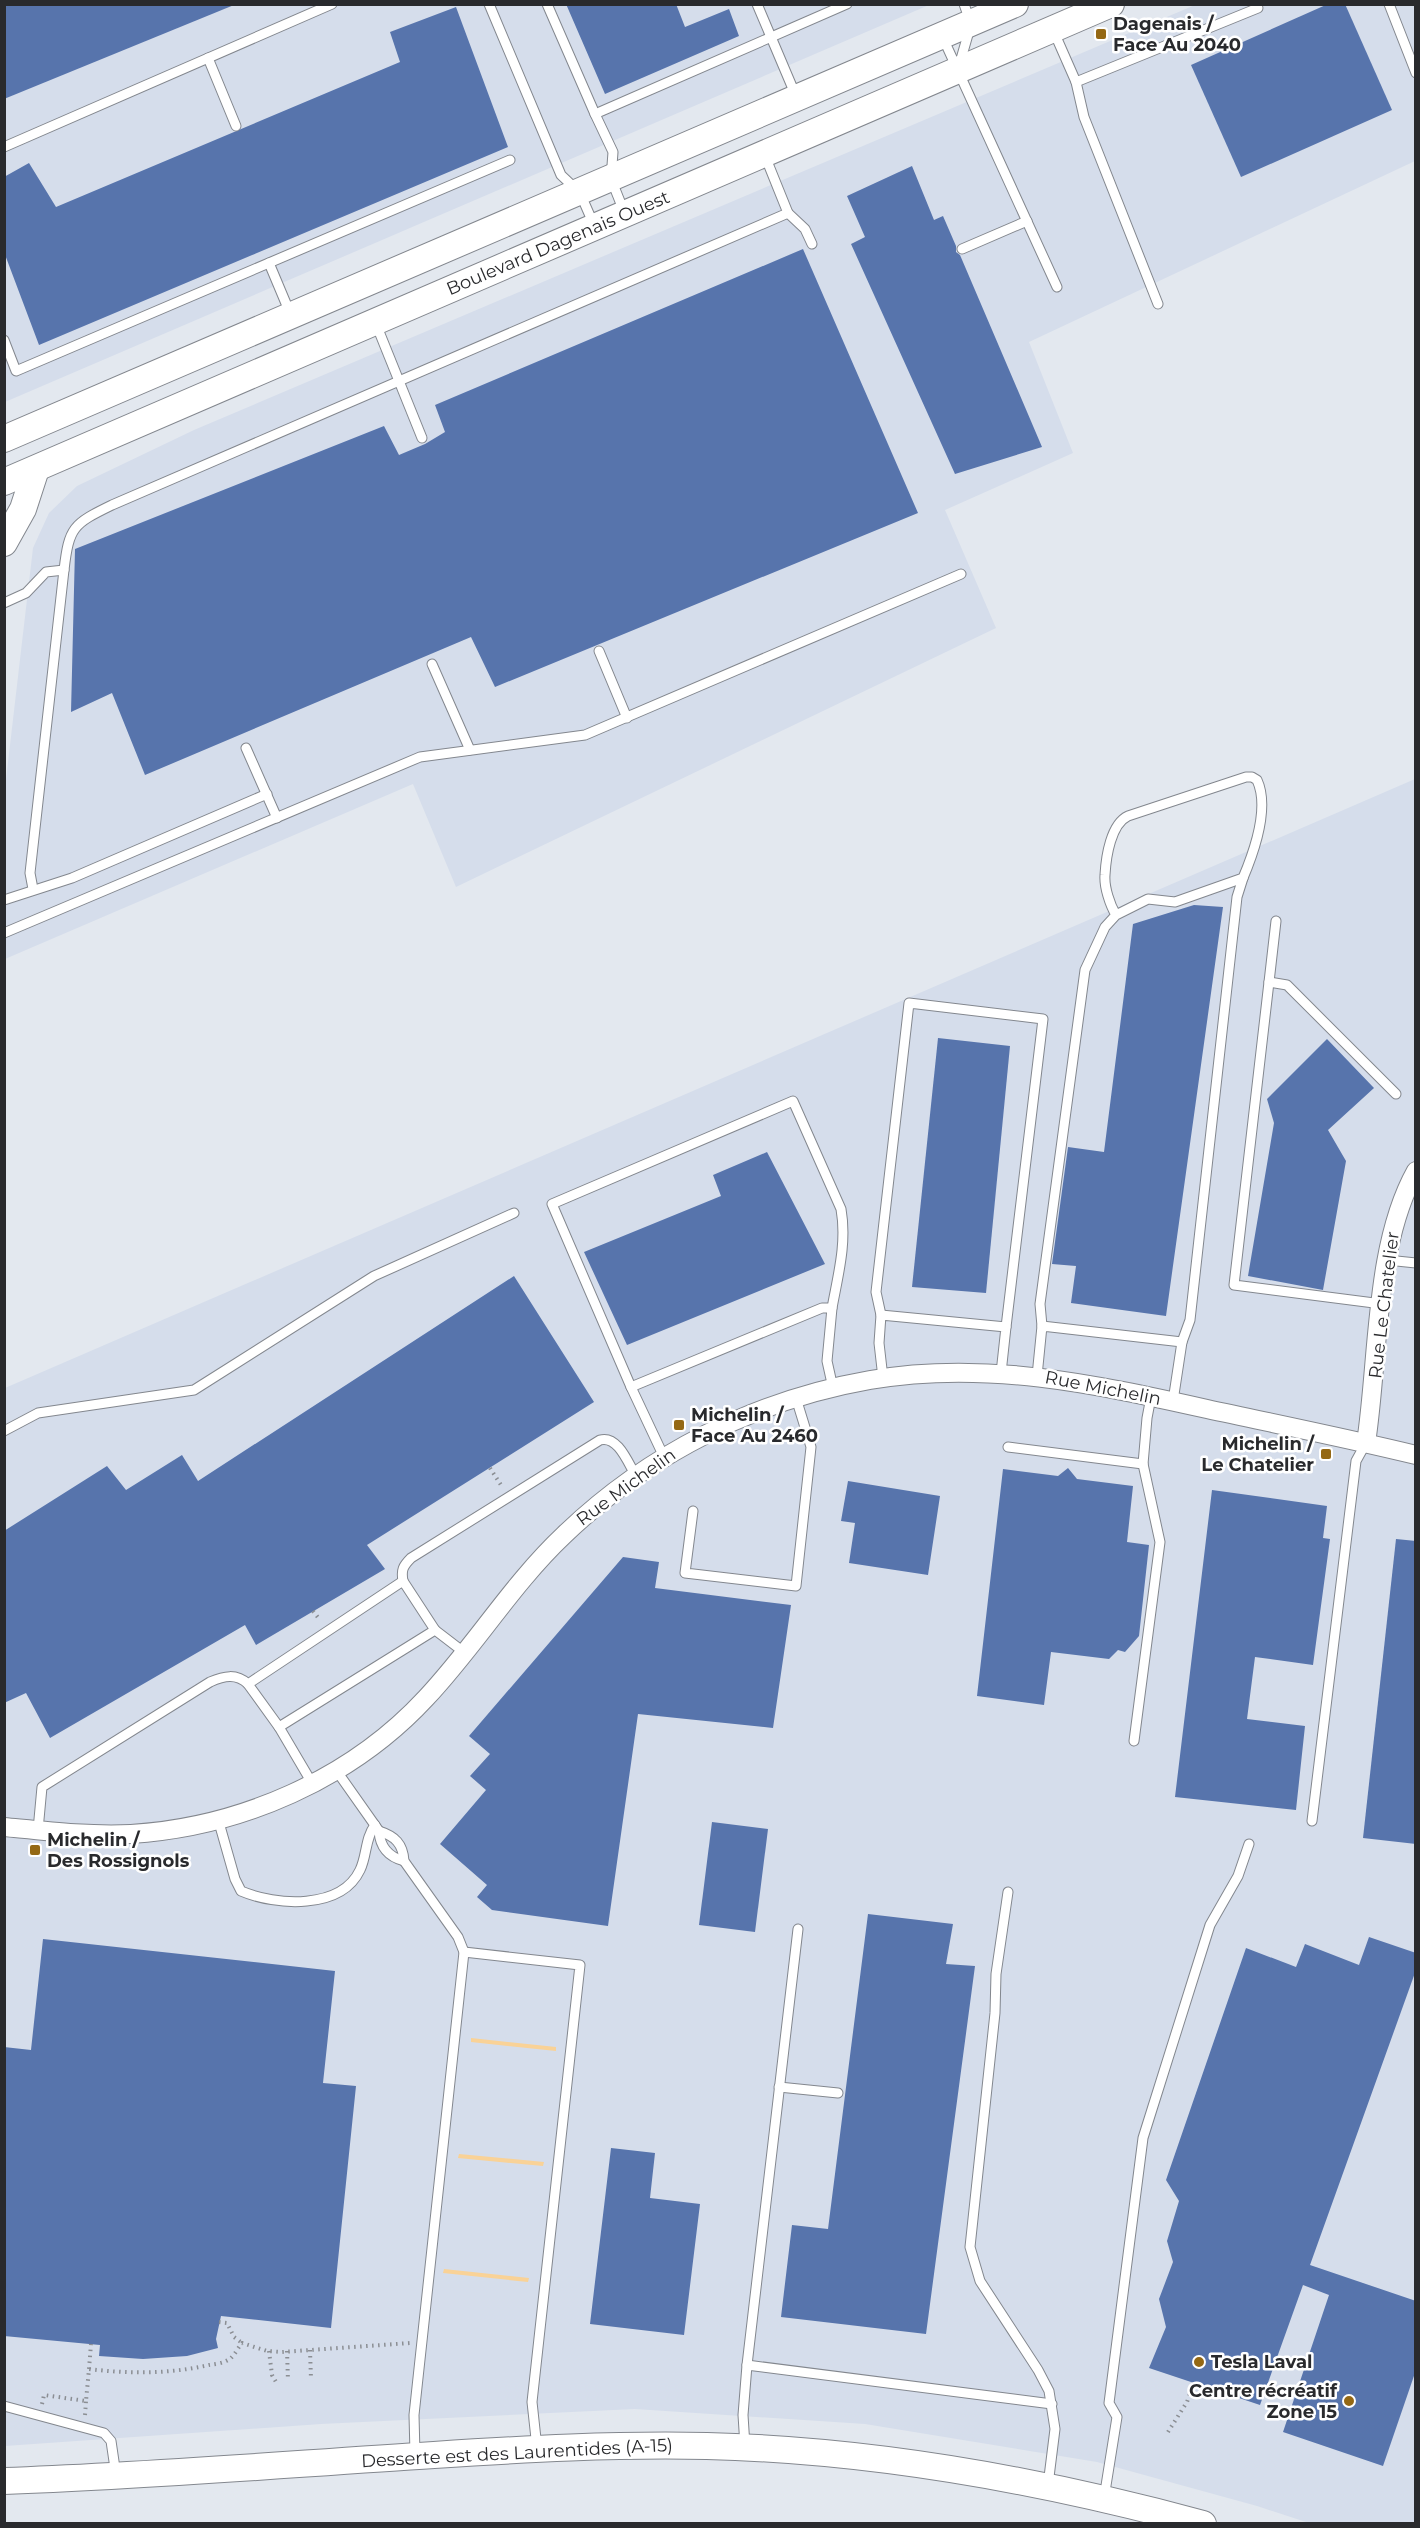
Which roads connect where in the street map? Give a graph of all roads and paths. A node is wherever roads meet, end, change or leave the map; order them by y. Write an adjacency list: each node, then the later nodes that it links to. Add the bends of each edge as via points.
1 (332, 4): 14 (lane)
2 (489, 4): 25 (lane, via 561,175)
3 (547, 4): 19 (lane)
4 (757, 4): 13 (lane)
5 (847, 4): 13 (lane)
6 (1015, 4): 10 (main road, Boulevard Dagenais Ouest)
7 (1112, 4): 11 (main road, Boulevard Dagenais Ouest)
8 (1389, 4): 16 (lane)
9 (1258, 8): 17 (lane)
10 (968, 14): 12 (main road, Boulevard Dagenais Ouest); 15 (lane)
11 (1053, 30): 15 (main road, Boulevard Dagenais Ouest); 17 (lane)
12 (942, 36): 15 (lane); 18 (main road, Boulevard Dagenais Ouest)
13 (771, 38): 18 (lane); 19 (lane)
14 (208, 58): 20 (lane); 21 (lane)
15 (957, 71): 22 (main road, Boulevard Dagenais Ouest); 28 (lane)
16 (1416, 73)
17 (1076, 82): 34 (lane, via 1084,117)
18 (797, 98): 24 (main road, Boulevard Dagenais Ouest)
19 (595, 114): 24 (lane, via 612,153)
20 (236, 126)
21 (4, 147)
22 (764, 154): 26 (lane); 27 (main road, Boulevard Dagenais Ouest)
23 (510, 160): 32 (lane)
24 (611, 179): 25 (main road, Boulevard Dagenais Ouest); 27 (lane)
25 (580, 193): 29 (lane); 35 (main road, Boulevard Dagenais Ouest)
26 (789, 213): 30 (lane, via 805,229); 38 (lane)
27 (625, 214): 29 (main road, Boulevard Dagenais Ouest)
28 (1027, 221): 31 (lane); 33 (lane)
29 (595, 227): 36 (main road, Boulevard Dagenais Ouest)
30 (812, 244)
31 (962, 249)
32 (269, 263): 35 (lane); 37 (lane, via 16,371)
33 (1057, 286)
34 (1158, 304)
35 (292, 316): 40 (main road, Boulevard Dagenais Ouest)
36 (375, 322): 38 (lane); 41 (main road, Boulevard Dagenais Ouest)
37 (4, 340)
38 (399, 381): 39 (lane); 44 (lane, via 93,514 74,528 69,537)
39 (423, 438)
40 (4, 440)
41 (36, 469): 42 (main road, Boulevard Dagenais Ouest); 43 (main road, via 23,509)
42 (4, 482)
43 (4, 543)
44 (64, 570): 46 (lane, via 46,572 26,593); 55 (lane, via 30,873)
45 (961, 574): 49 (lane)
46 (4, 603)
47 (599, 651): 49 (lane)
48 (432, 664): 51 (lane)
49 (627, 718): 51 (lane, via 585,735)
50 (246, 748): 52 (lane)
51 (470, 750): 53 (lane, via 420,757)
52 (267, 794): 53 (lane); 55 (lane, via 72,878)
53 (277, 818): 59 (lane)
54 (1243, 878): 57 (lane, via 1175,902 1149,899); 57 (lane, via 1257,842 1260,807 1259,782 1249,776 1120,821 1114,829 1104,876); 71 (lane, via 1237,897 1190,1320)
55 (33, 889): 56 (lane)
56 (4, 900)
57 (1116, 915): 69 (lane, via 1105,927 1085,970 1040,1304)
58 (1276, 921): 60 (lane)
59 (4, 933)
60 (1269, 982): 61 (lane, via 1287,985); 66 (lane, via 1234,1285)
61 (1396, 1095)
62 (1416, 1171): 64 (street, Rue Le Chatelier, via 1396,1214)
63 (514, 1213): 80 (lane, via 374,1276 194,1390 38,1413)
64 (1387, 1260): 65 (lane); 66 (street, Rue Le Chatelier)
65 (1416, 1263)
66 (1382, 1304): 81 (street, Rue Le Chatelier)
67 (832, 1308): 75 (lane, via 816,1309); 75 (lane, via 844,1242 842,1209 793,1101 552,1204); 76 (lane, via 827,1361)
68 (881, 1315): 70 (lane); 70 (lane, via 876,1292 909,1003 1043,1019); 74 (lane)
69 (1042, 1326): 71 (lane); 73 (lane)
70 (1006, 1327): 72 (lane)
71 (1182, 1342): 79 (lane)
72 (1001, 1373): 73 (street, Rue Michelin); 74 (street, Rue Michelin, via 940,1372)
73 (1036, 1376): 77 (street, Rue Michelin)
74 (883, 1378): 76 (street, Rue Michelin)
75 (631, 1387): 84 (lane)
76 (833, 1388): 78 (street, Rue Michelin)
77 (1151, 1397): 79 (street, Rue Michelin); 85 (lane)
78 (796, 1398): 84 (street, Rue Michelin, via 729,1423); 89 (lane, via 812,1448 796,1586 685,1573)
79 (1173, 1401): 81 (street, Rue Michelin)
80 (4, 1431)
81 (1366, 1443): 83 (street, Rue Michelin); 101 (lane, via 1356,1461)
82 (1008, 1447): 85 (lane)
83 (1416, 1455)
84 (664, 1457): 87 (street, Rue Michelin)
85 (1143, 1464): 97 (lane, via 1160,1542)
86 (490, 1468): 88 (path)
87 (636, 1476): 90 (lane, via 614,1441 600,1440 411,1558 403,1566); 94 (street, Rue Michelin, via 553,1545)
88 (498, 1480)
89 (693, 1511)
90 (403, 1581): 93 (lane); 95 (lane)
91 (313, 1611): 92 (path)
92 (322, 1624)
93 (435, 1630): 94 (lane); 96 (lane)
94 (465, 1653): 98 (street, Rue Michelin, via 412,1712)
95 (248, 1684): 96 (lane); 104 (lane, via 237,1676 210,1682 42,1787)
96 (279, 1727): 99 (lane)
97 (1134, 1741)
98 (336, 1770): 99 (street, Rue Michelin); 103 (lane)
99 (312, 1784): 100 (street, Rue Michelin)
100 (218, 1819): 103 (lane, via 241,1892 259,1898 303,1902 322,1900 355,1878 369,1836); 104 (street, Rue Michelin, via 136,1833)
101 (1312, 1821)
102 (4, 1827): 104 (street, Rue Michelin)
103 (377, 1828): 106 (lane, via 393,1836 403,1849); 106 (lane, via 380,1841 392,1858)
104 (38, 1830)
105 (1249, 1844): 135 (lane, via 1238,1876 1210,1925 1143,2138 1109,2403 1117,2417)
106 (404, 1861): 109 (lane, via 458,1937)
107 (1008, 1892): 126 (lane, via 996,1974 970,2247 980,2281 1038,2370)
108 (798, 1929): 110 (lane)
109 (464, 1952): 130 (lane, via 580,1965 531,2402); 131 (lane, via 414,2415)
110 (779, 2087): 111 (lane); 119 (lane)
111 (838, 2093)
112 (219, 2322): 113 (path, via 227,2323)
113 (242, 2343): 117 (path); 120 (path, via 225,2362 193,2369 133,2373)
114 (408, 2343): 116 (path)
115 (91, 2344): 120 (path)
116 (310, 2350): 118 (path); 121 (path)
117 (269, 2351): 118 (path); 123 (path)
118 (287, 2351): 122 (path)
119 (747, 2365): 126 (lane); 129 (lane, via 743,2415)
120 (89, 2369): 125 (path, via 86,2401)
121 (311, 2379)
122 (288, 2381)
123 (276, 2382)
124 (1194, 2383): 128 (path)
125 (44, 2395)
126 (1052, 2404): 134 (lane, via 1055,2429)
127 (4, 2406): 132 (lane, via 104,2433 111,2441)
128 (1168, 2432)
129 (746, 2447): 130 (main road, Desserte est des Laurentides (A-15)); 134 (main road, Desserte est des Laurentides (A-15), via 899,2461)
130 (537, 2448): 131 (main road, Desserte est des Laurentides (A-15))
131 (415, 2456): 132 (main road, Desserte est des Laurentides (A-15))
132 (116, 2475): 133 (main road, Desserte est des Laurentides (A-15))
133 (4, 2481)
134 (1047, 2487): 135 (main road, Desserte est des Laurentides (A-15))
135 (1104, 2499): 136 (main road, Desserte est des Laurentides (A-15))
136 (1203, 2523)

